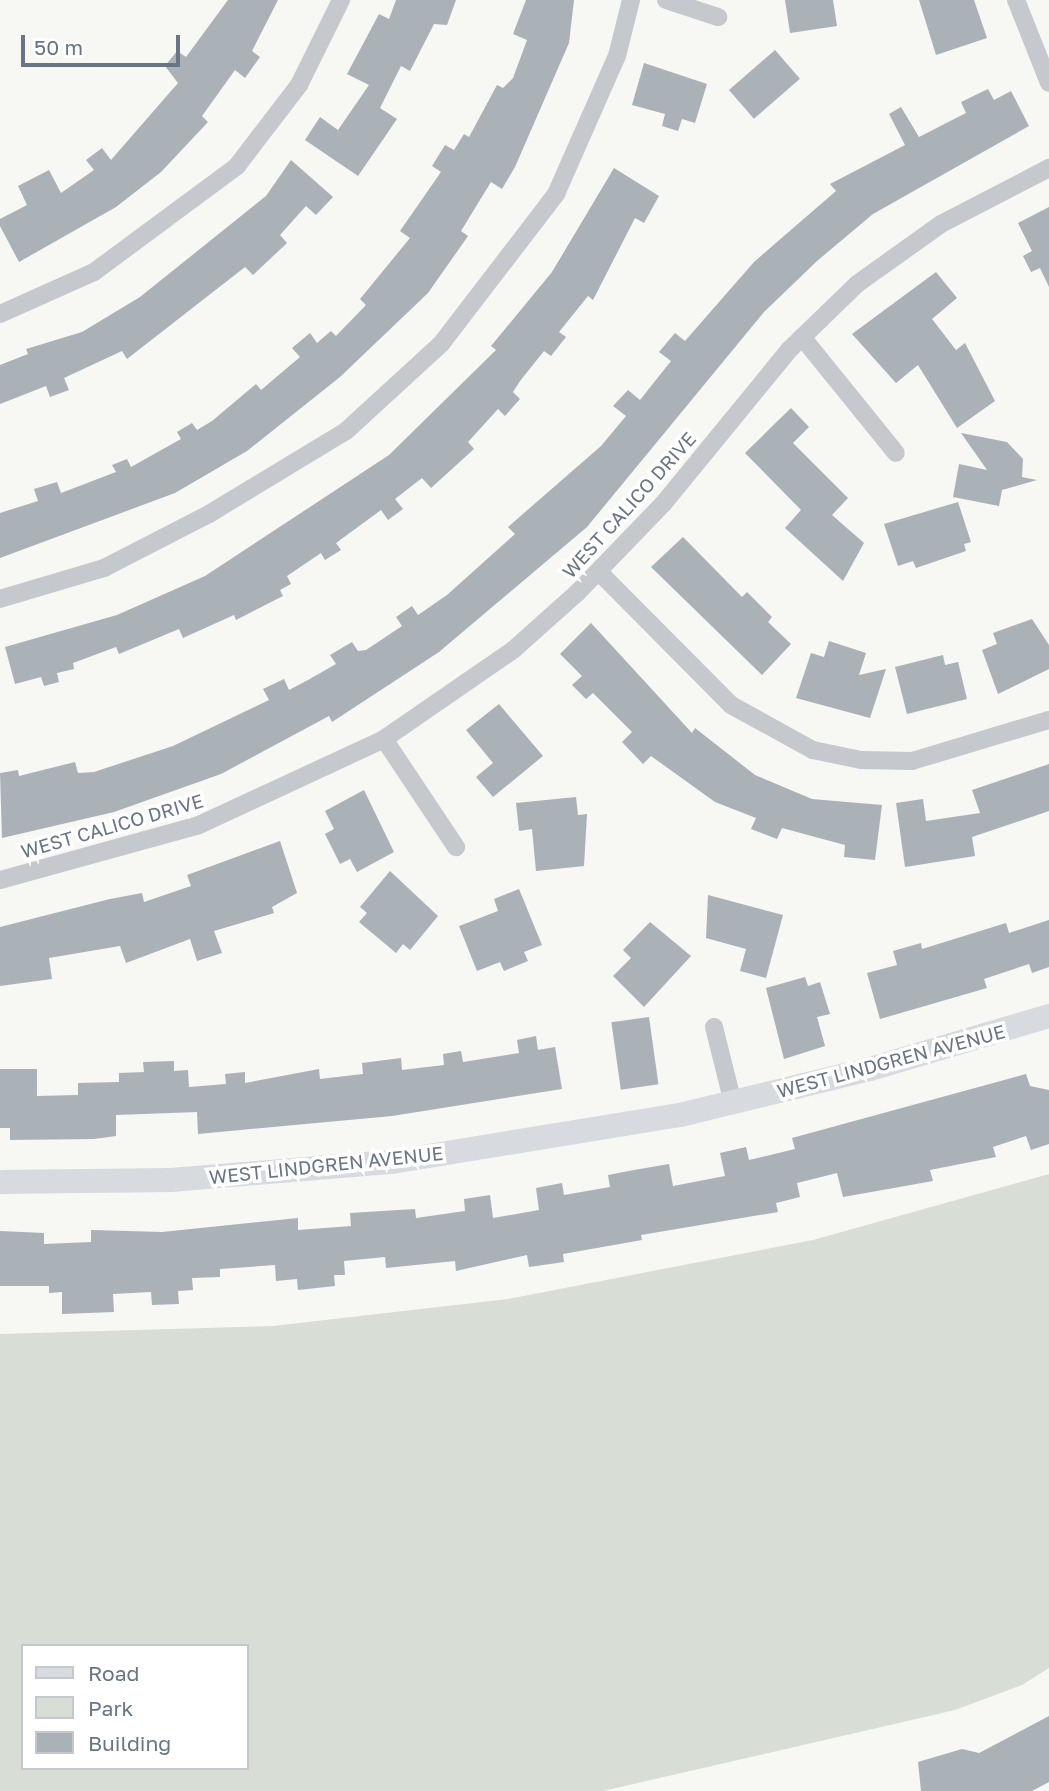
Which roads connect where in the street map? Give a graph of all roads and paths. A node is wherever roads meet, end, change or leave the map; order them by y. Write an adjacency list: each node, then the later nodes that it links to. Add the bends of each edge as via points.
1 (341, 0): 8 (street, via 299,85 237,166 94,272)
2 (631, 0): 12 (street, via 617,56 556,194 441,344 346,431 209,514 104,568)
3 (666, 0): 5 (street)
4 (1016, 0): 6 (street)
5 (718, 17)
6 (1049, 83)
7 (1049, 168): 9 (street, WEST CALICO DRIVE, via 898,252)
8 (0, 314)
9 (802, 337): 10 (street); 11 (street, WEST CALICO DRIVE)
10 (896, 453)
11 (599, 572): 13 (street, via 731,705 813,750 861,761 912,761); 14 (street, WEST CALICO DRIVE, via 513,650)
12 (0, 599)
13 (1049, 720)
14 (384, 739): 15 (street); 16 (street, WEST CALICO DRIVE, via 199,825)
15 (456, 847)
16 (0, 880)
17 (1049, 1016): 19 (street, WEST LINDGREN AVENUE)
18 (714, 1027): 19 (street)
19 (733, 1104): 20 (street, WEST LINDGREN AVENUE, via 393,1162 171,1180)
20 (0, 1182)

